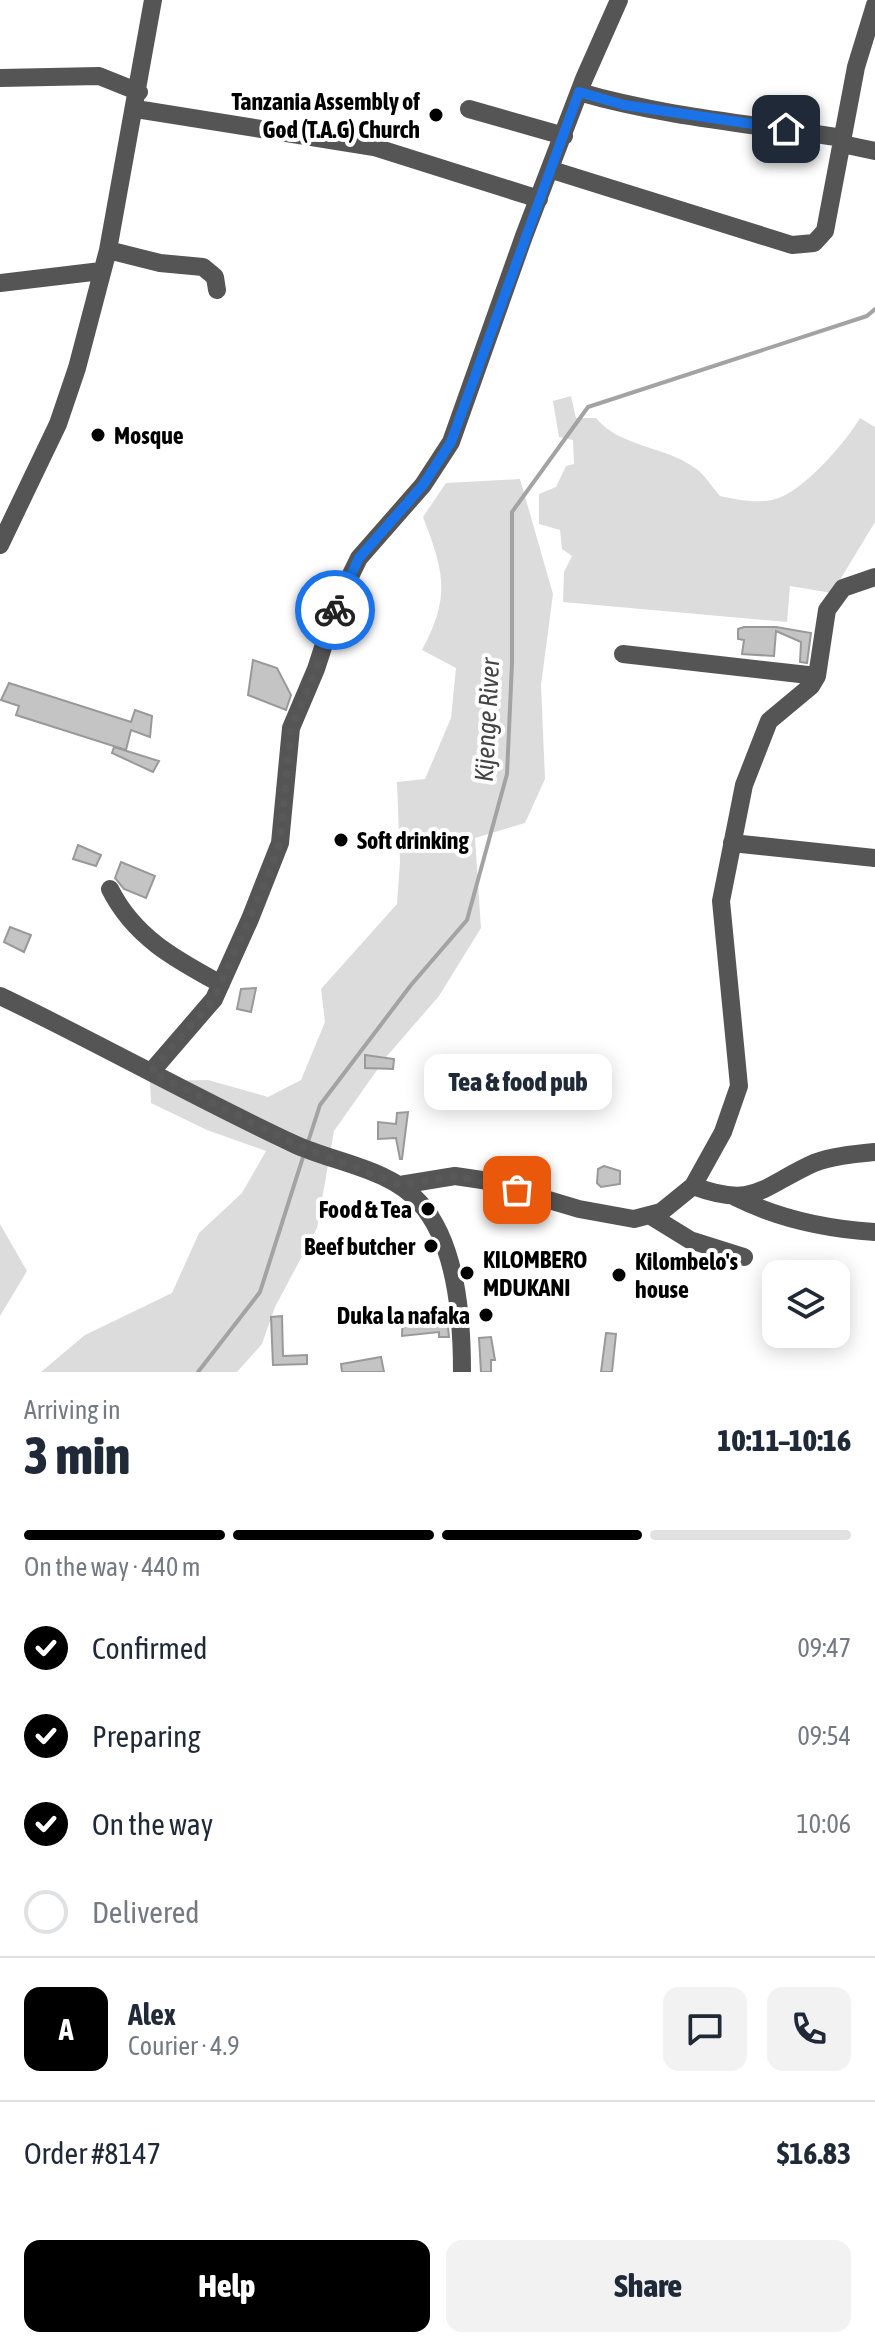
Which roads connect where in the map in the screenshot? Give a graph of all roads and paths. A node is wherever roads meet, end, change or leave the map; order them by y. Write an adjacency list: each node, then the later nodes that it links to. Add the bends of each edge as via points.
1 (153, 0): 6 (street)
2 (619, 0): 5 (street)
3 (875, 5): 9 (street)
4 (0, 78): 6 (street, via 99,76)
5 (579, 92): 8 (street); 9 (street, via 668,113)
6 (137, 100): 12 (street, via 374,147); 13 (street)
7 (469, 109): 8 (street)
8 (564, 136): 11 (street)
9 (842, 141): 10 (street); 11 (street, via 825,231 805,245)
10 (875, 151)
11 (552, 170): 12 (street)
12 (539, 199): 24 (street, via 451,442 423,485 359,558 338,601 291,728 278,851)
13 (108, 250): 14 (street); 16 (street, via 203,267 215,277)
14 (101, 271): 15 (street); 17 (street, via 58,424)
15 (0, 283)
16 (217, 290)
17 (0, 545)
18 (875, 577): 20 (street, via 843,588 827,610)
19 (623, 654): 20 (street)
20 (817, 676): 21 (street, via 760,736)
21 (732, 843): 22 (street); 29 (street, via 721,929 739,1086 723,1132)
22 (875, 858)
23 (110, 889): 24 (street, via 133,927)
24 (221, 984): 26 (street)
25 (0, 996): 26 (street)
26 (151, 1072): 28 (street, via 304,1148)
27 (875, 1152): 30 (street, via 817,1162 779,1183)
28 (400, 1185): 31 (street, via 455,1176 611,1216); 34 (street, via 420,1203 439,1233 459,1319)
29 (693, 1186): 30 (street); 31 (street)
30 (735, 1197): 32 (street, via 774,1213)
31 (651, 1216): 33 (street, via 690,1240)
32 (875, 1232)
33 (744, 1257)
34 (462, 1372)

